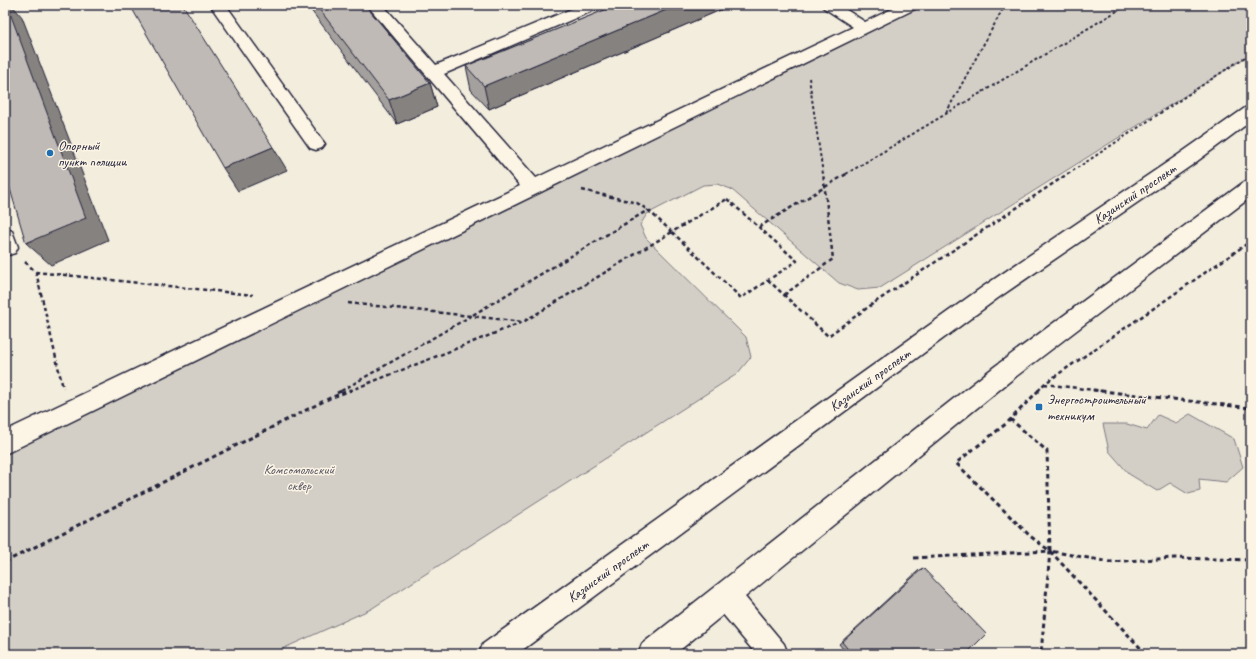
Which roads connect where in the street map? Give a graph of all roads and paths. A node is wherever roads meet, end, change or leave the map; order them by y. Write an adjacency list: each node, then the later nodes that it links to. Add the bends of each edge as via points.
1 (218, 5): 14 (main road)
2 (375, 5): 11 (main road)
3 (594, 5): 11 (main road)
4 (829, 5): 8 (main road)
5 (912, 5): 8 (main road)
6 (1006, 5): 13 (path)
7 (1127, 5): 13 (path)
8 (864, 28): 10 (main road)
9 (1251, 54): 26 (path, via 828,336)
10 (806, 56): 15 (main road); 16 (path)
11 (434, 72): 15 (main road)
12 (1251, 112): 41 (main road, Казанский проспект, via 991,292)
13 (946, 114): 16 (path)
14 (316, 144)
15 (540, 184): 18 (path, via 637,204); 27 (main road)
16 (825, 187): 19 (path); 26 (path, via 833,259)
17 (1251, 188): 40 (main road, via 1002,374)
18 (648, 210): 20 (path); 28 (path)
19 (759, 227): 20 (path, via 728,199); 24 (path, via 797,261)
20 (673, 232): 24 (path, via 742,298); 29 (path)
21 (1251, 241): 30 (path)
22 (6, 244): 23 (path)
23 (36, 272): 25 (path); 31 (path)
24 (768, 280): 26 (path)
25 (258, 295)
26 (784, 295)
27 (303, 299): 28 (path); 35 (main road)
28 (471, 316): 29 (path); 32 (path)
29 (523, 322): 32 (path)
30 (1044, 384): 33 (path); 34 (path)
31 (64, 392)
32 (330, 398): 39 (path)
33 (1251, 408)
34 (1010, 419): 36 (path, via 1047,451); 36 (path, via 956,463 1030,536)
35 (5, 443)
36 (1050, 551): 37 (path); 38 (path, via 1110,562 1174,558); 44 (path); 45 (path)
37 (914, 558)
38 (1251, 560)
39 (5, 562)
40 (726, 596): 42 (main road); 43 (main road)
41 (493, 654)
42 (652, 654)
43 (774, 654)
44 (1041, 654)
45 (1146, 654)

